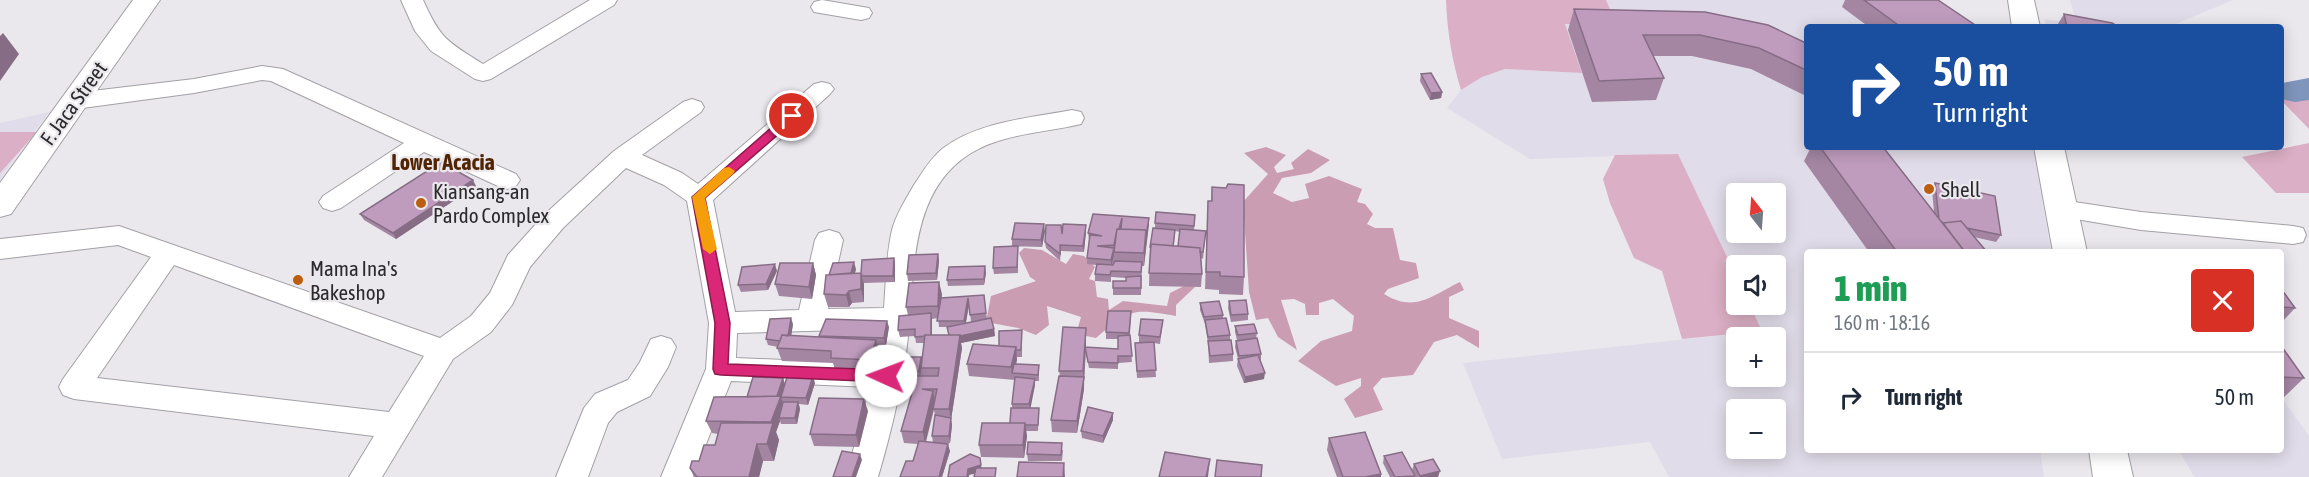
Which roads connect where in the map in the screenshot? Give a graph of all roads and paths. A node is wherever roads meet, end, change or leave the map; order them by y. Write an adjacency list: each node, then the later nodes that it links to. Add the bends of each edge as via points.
1 (147, 0): 9 (street, F. Jaca Street)
2 (414, 0): 3 (street, via 426,32 483,74)
3 (606, 0)
4 (2021, 0): 7 (street)
5 (822, 7): 6 (street)
6 (852, 8)
7 (2025, 24)
8 (822, 89): 16 (street)
9 (75, 100): 12 (street, via 275,74); 18 (street, F. Jaca Street)
10 (692, 107): 14 (street)
11 (1072, 118): 25 (street, via 977,141 941,165 906,228)
12 (423, 142): 15 (street); 17 (street)
13 (2050, 150): 19 (street)
14 (623, 157): 16 (street, via 673,179); 29 (street, via 554,221 518,262 502,298 481,324)
15 (507, 180)
16 (699, 197): 27 (street)
17 (332, 202)
18 (0, 206)
19 (2061, 209): 20 (street); 23 (street)
20 (2293, 235)
21 (829, 240): 26 (street)
22 (0, 249): 24 (street, via 119,235)
23 (2069, 249)
24 (170, 252): 29 (street); 32 (street, via 74,387)
25 (896, 318): 26 (street); 31 (street)
26 (811, 320): 27 (street)
27 (723, 323): 30 (street)
28 (662, 347): 35 (street, via 639,388 606,403 595,417)
29 (443, 351): 32 (street)
30 (721, 369): 31 (street); 36 (street)
31 (886, 376): 37 (street)
32 (398, 426): 34 (street)
33 (2109, 453): 38 (street)
34 (365, 477)
35 (572, 477)
36 (677, 477)
37 (862, 477)
38 (2113, 477)

